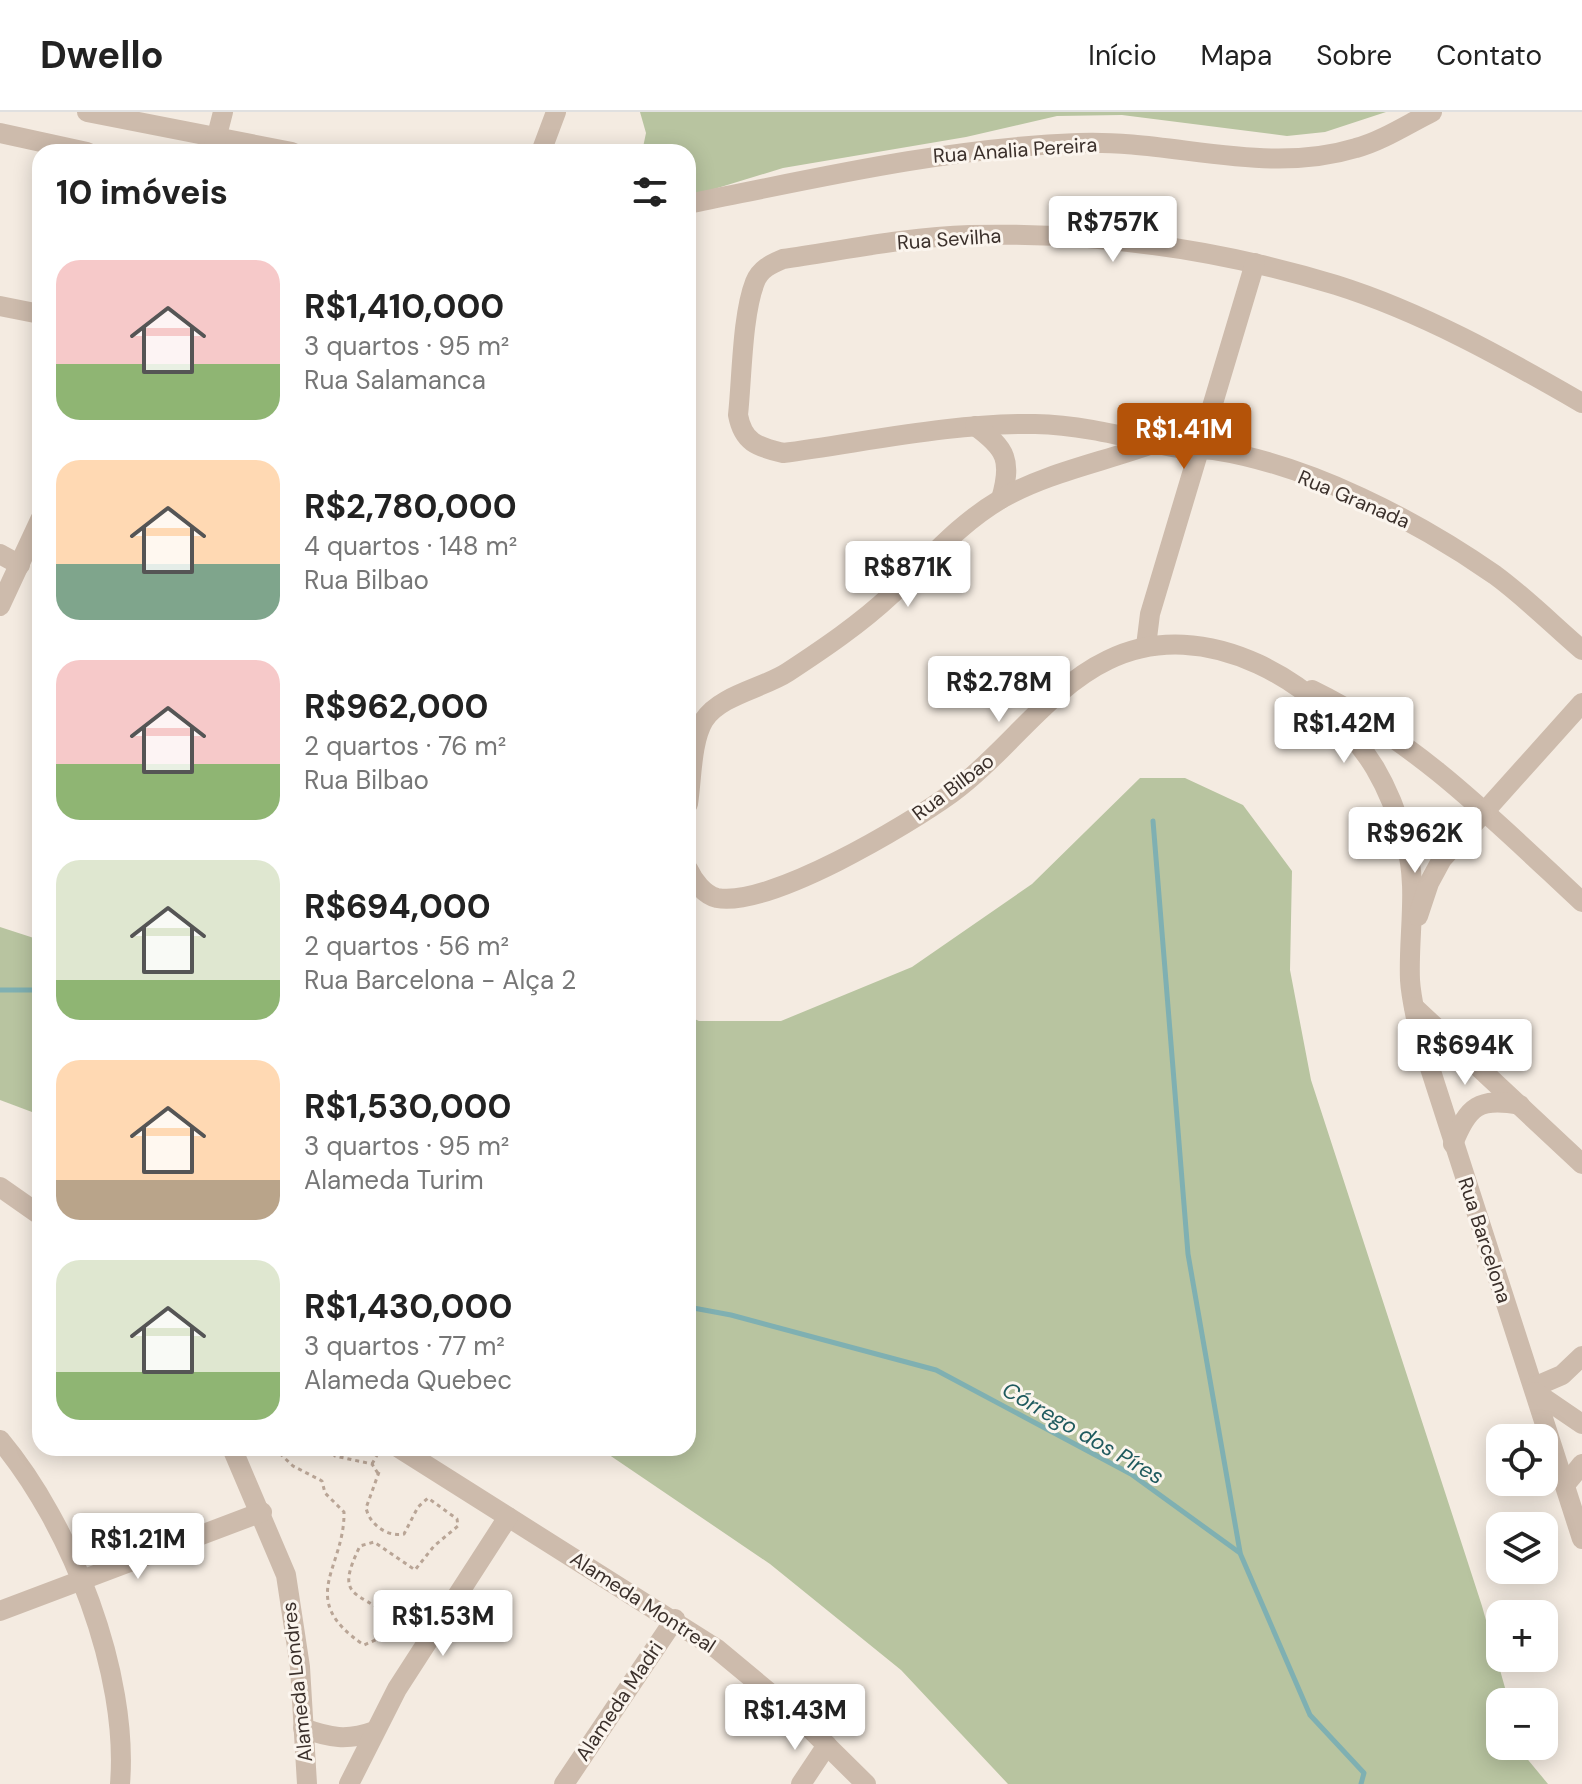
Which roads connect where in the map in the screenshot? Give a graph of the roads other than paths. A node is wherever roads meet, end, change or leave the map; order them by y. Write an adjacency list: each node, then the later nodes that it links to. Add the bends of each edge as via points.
1 (87, 112): 7 (street)
2 (223, 112): 8 (street)
3 (1432, 112): 10 (street, Rua Analia Pereira, via 1357,148 1314,157 1253,159 1159,145 1080,142 939,154)
4 (551, 113): 9 (street)
5 (0, 133): 6 (street)
6 (50, 144)
7 (207, 144)
8 (215, 144)
9 (543, 144)
10 (696, 202)
11 (1255, 263): 14 (street, Rua Sevilha, via 1338,286 1422,319); 17 (street, Rua Sevilha, via 1050,235 915,240 783,259 766,266 755,280 751,302 738,415 742,433); 18 (street)
12 (0, 306): 13 (street)
13 (32, 312)
14 (1582, 403)
15 (975, 426): 16 (street, Rua Granada, via 1096,428); 17 (street, Rua Granada, via 783,453); 19 (street, via 999,443 1006,459 1008,476)
16 (1155, 443): 18 (street, Rua Granada); 19 (street)
17 (756, 447)
18 (1198, 450): 24 (street, via 1147,625); 25 (street, Rua Granada, via 1277,466 1416,525 1496,576)
19 (1001, 499): 29 (street, via 931,552 891,595 837,638 785,675 715,708 704,721)
20 (32, 538): 22 (street)
21 (0, 554): 22 (street)
22 (20, 565): 23 (street)
23 (0, 606)
24 (1146, 646): 26 (street, Rua Bilbao, via 1215,646); 34 (street, Rua Bilbao, via 1079,675 952,793 877,841 789,883 740,899 714,897)
25 (1582, 650)
26 (1290, 680): 28 (street); 30 (street, Rua Bilbao, via 1335,720)
27 (1582, 703): 31 (street)
28 (1410, 747): 30 (street, via 1388,746); 31 (street)
29 (696, 752)
30 (1374, 767): 32 (street, Rua Bilbao)
31 (1484, 810): 33 (street); 35 (street)
32 (1406, 844): 33 (street); 36 (street, Rua Bilbao)
33 (1442, 859): 36 (street)
34 (696, 883)
35 (1582, 902)
36 (1412, 935): 37 (street, Rua Barcelona)
37 (1414, 1007): 38 (street); 39 (street, Rua Barcelona)
38 (1520, 1105): 39 (street, via 1495,1100 1478,1105 1462,1121); 40 (street)
39 (1453, 1144): 44 (street, Rua Barcelona)
40 (1582, 1164)
41 (0, 1187): 42 (street)
42 (32, 1209)
43 (1582, 1356): 44 (street, via 1562,1375)
44 (1535, 1389): 45 (street); 50 (street, Rua Barcelona)
45 (1582, 1424)
46 (0, 1440): 54 (street, via 63,1533)
47 (236, 1456): 51 (street, Alameda Londres)
48 (412, 1456): 52 (street, Alameda Montreal)
49 (1582, 1464): 50 (street)
50 (1565, 1485): 53 (street, Rua Barcelona)
51 (262, 1512): 54 (street); 57 (street, Alameda Londres, via 286,1575)
52 (508, 1517): 56 (street, Alameda Montreal); 58 (street)
53 (1582, 1539)
54 (80, 1579): 55 (street); 60 (street, via 99,1632 123,1745)
55 (0, 1611)
56 (675, 1619): 59 (street, Alameda Montreal); 63 (street, Alameda Madri)
57 (303, 1728): 58 (street, via 353,1739); 61 (street, Alameda Londres)
58 (375, 1731): 62 (street)
59 (827, 1745): 64 (street); 65 (street, Alameda Montreal)
60 (120, 1784)
61 (307, 1784)
62 (349, 1784)
63 (564, 1784)
64 (801, 1784)
65 (866, 1784)

